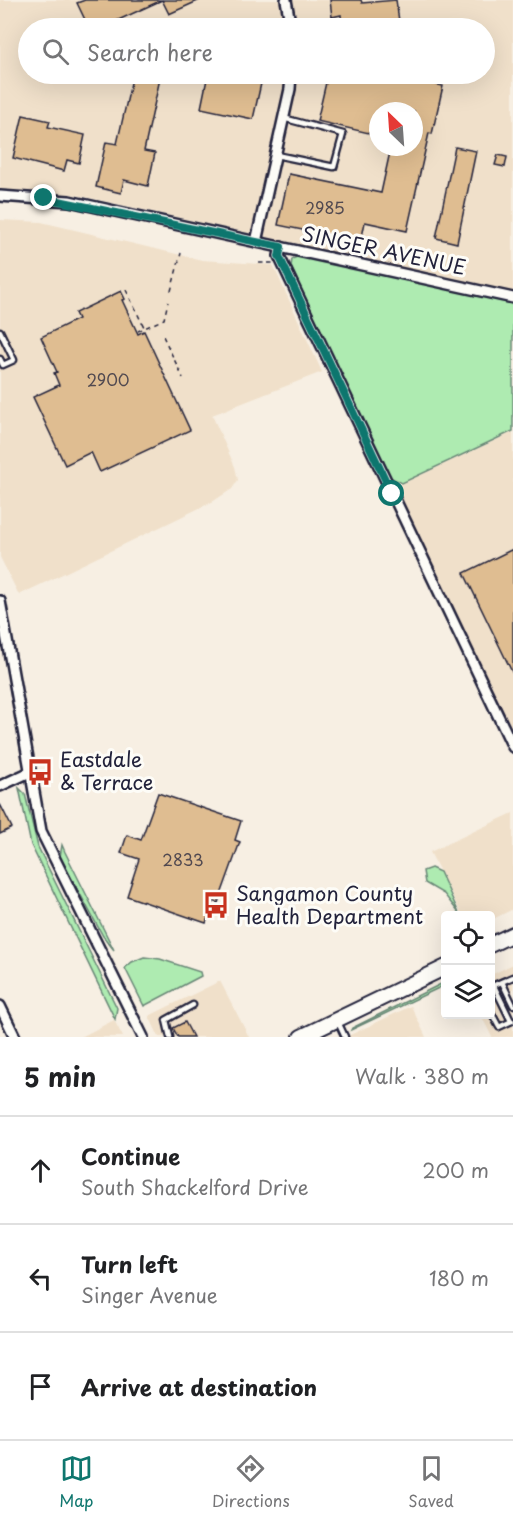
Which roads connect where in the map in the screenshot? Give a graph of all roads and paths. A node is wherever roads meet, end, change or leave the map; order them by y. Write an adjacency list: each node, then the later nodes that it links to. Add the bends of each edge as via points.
1 (286, 0): 2 (street)
2 (289, 18)
3 (289, 84): 4 (street)
4 (283, 118): 5 (street); 5 (lane, via 343,134 334,167)
5 (276, 154): 7 (street)
6 (0, 196): 7 (street, SINGER AVENUE, via 69,201)
7 (256, 242): 8 (street, SINGER AVENUE)
8 (281, 247): 14 (street, SINGER AVENUE); 25 (street, via 279,256 299,301)
9 (181, 253): 13 (path)
10 (259, 263): 11 (path)
11 (274, 263)
12 (126, 290): 18 (path)
13 (171, 291)
14 (513, 298)
15 (168, 302): 16 (path, via 164,319)
16 (157, 323): 17 (path); 18 (path)
17 (159, 327)
18 (144, 328): 20 (path)
19 (0, 331): 22 (lane, via 14,360 3,365)
20 (138, 331)
21 (163, 336): 23 (path)
22 (0, 359)
23 (183, 378)
24 (0, 601): 26 (street)
25 (513, 747)
26 (30, 772): 27 (street); 42 (street, via 45,842)
27 (0, 786)
28 (513, 934): 29 (main road)
29 (495, 943)
30 (441, 969): 39 (main road)
31 (513, 977): 32 (lane)
32 (502, 982): 33 (lane); 36 (lane)
33 (495, 986)
34 (495, 992): 40 (lane)
35 (193, 1005): 43 (lane, via 166,1020)
36 (513, 1005)
37 (0, 1006): 41 (street)
38 (495, 1019): 40 (lane, via 499,1027)
39 (336, 1020): 44 (main road); 45 (lane)
40 (512, 1021)
41 (15, 1037)
42 (143, 1037)
43 (170, 1037)
44 (301, 1037)
45 (345, 1037)

